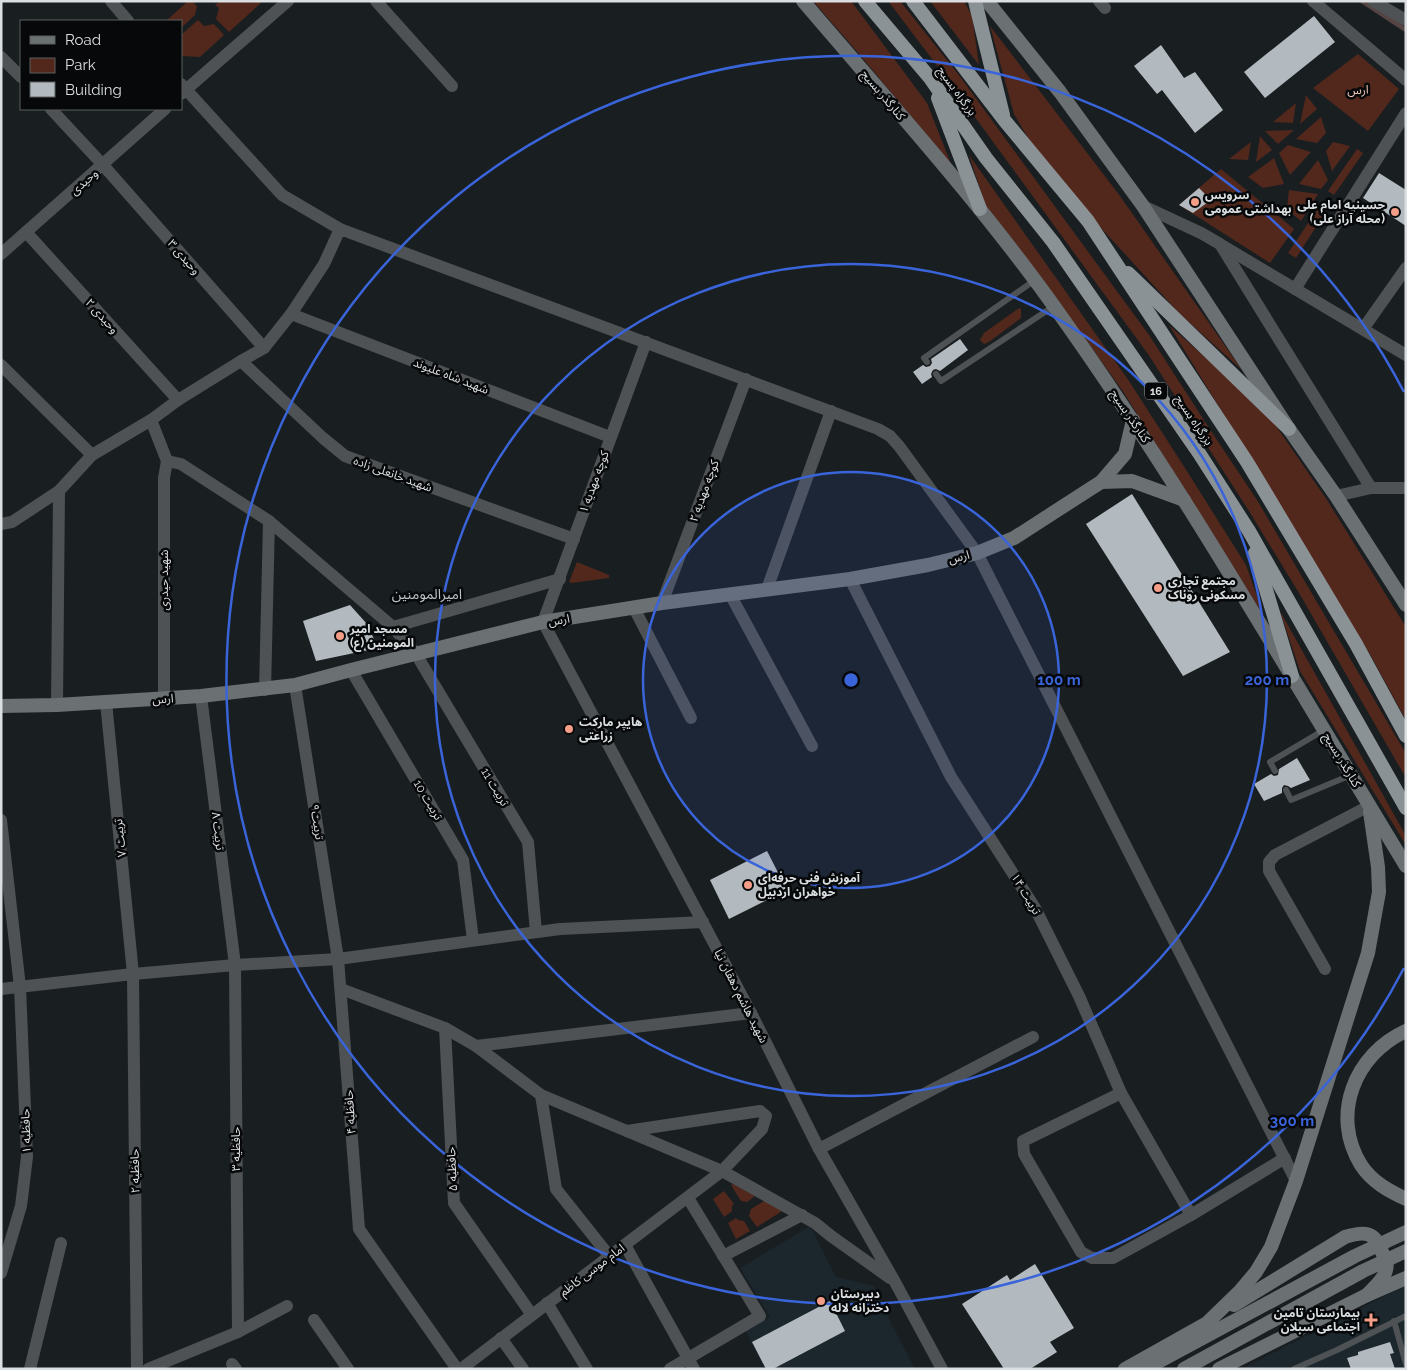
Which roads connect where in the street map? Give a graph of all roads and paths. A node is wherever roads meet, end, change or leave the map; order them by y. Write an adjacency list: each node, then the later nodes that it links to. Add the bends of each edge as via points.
1 (111, 1): 11 (street)
2 (288, 1): 18 (street)
3 (376, 1): 17 (street)
4 (803, 1): 25 (main road, کنارگذر بسیج)
5 (865, 1): 15 (highway, بزرگراه بسیج / 16)
6 (913, 1): 22 (highway, بزرگراه بسیج)
7 (975, 1): 22 (highway)
8 (987, 1): 24 (main road, via 1060,92)
9 (1312, 1): 16 (street)
10 (1376, 2): 12 (street)
11 (127, 20)
12 (1406, 20)
13 (1, 57): 14 (street)
14 (20, 76)
15 (930, 78): 25 (highway); 61 (highway, بزرگراه بسیج / 16, via 1089,294 1199,453)
16 (1406, 80)
17 (452, 86)
18 (183, 89): 26 (street, via 282,195)
19 (52, 110): 23 (street, وحیدی ۳)
20 (164, 110): 23 (street, وحیدی)
21 (1406, 113): 33 (street)
22 (1005, 121): 30 (highway, بزرگراه بسیج, via 1088,221)
23 (103, 166): 27 (street, وحیدی); 38 (street, وحیدی ۳)
24 (1143, 206): 28 (street); 49 (main road)
25 (980, 209): 32 (main road, کنارگذر بسیج)
26 (340, 229): 35 (street, via 324,264); 37 (street)
27 (26, 232): 29 (street, وحیدی); 45 (street, وحیدی ۲)
28 (1220, 244): 33 (street); 54 (street)
29 (1, 254)
30 (1110, 255): 49 (highway); 85 (highway, بزرگراه بسیج, via 1247,462 1356,644)
31 (1406, 268): 36 (street)
32 (1035, 280): 34 (main road, کنارگذر بسیج); 41 (lane, via 924,358)
33 (1296, 289): 36 (street)
34 (1054, 306): 43 (lane, via 940,382); 48 (main road, کنارگذر بسیج)
35 (291, 314): 38 (street); 50 (street, شهید شاه علیوند)
36 (1364, 329): 39 (street)
37 (646, 342): 44 (street); 50 (street, کوچه مهدیه ۱)
38 (264, 348): 40 (street)
39 (1406, 355)
40 (241, 361): 45 (street); 62 (street, شهید خانعلی زاده, via 345,456)
41 (927, 362)
42 (1, 365): 51 (street)
43 (936, 374)
44 (746, 379): 46 (street); 68 (street, کوچه مهدیه ۲)
45 (178, 400): 47 (street)
46 (831, 411): 63 (street, via 890,436); 66 (street)
47 (151, 420): 51 (street); 52 (street)
48 (1133, 420): 53 (main road, via 1125,454); 58 (main road, کنارگذر بسیج)
49 (1289, 428): 57 (main road)
50 (610, 437): 62 (street, کوچه مهدیه ۱)
51 (92, 454): 56 (street)
52 (167, 461): 59 (street, تربیت 11, via 181,464); 79 (street, شهید حیدری, via 164,478)
53 (1101, 482): 58 (main road, via 1132,481); 63 (main road, ارس, via 1014,538)
54 (1371, 488): 55 (street); 57 (street)
55 (1406, 488)
56 (59, 491): 60 (street, via 12,522); 81 (street)
57 (1336, 496): 69 (main road)
58 (1184, 500): 75 (main road, کنارگذر بسیج)
59 (269, 521): 72 (street, تربیت 11); 77 (street)
60 (1, 524)
61 (1248, 531): 75 (highway); 91 (highway, بزرگراه بسیج / 16)
62 (574, 539): 64 (street, کوچه مهدیه ۱)
63 (976, 553): 65 (main road, ارس); 113 (street)
64 (560, 579): 71 (street, کوچه مهدیه ۱); 72 (street)
65 (850, 579): 66 (main road, ارس); 109 (street, تربیت ۱۴, via 951,777 1014,874 1051,940)
66 (767, 589): 67 (main road, ارس)
67 (730, 594): 68 (main road, ارس); 86 (street)
68 (662, 603): 70 (main road, ارس)
69 (1406, 605)
70 (634, 608): 71 (main road, ارس); 83 (street)
71 (543, 622): 73 (main road, ارس); 94 (street, شهید هاشم دهقان نیا)
72 (393, 627): 73 (street, تربیت 11)
73 (416, 654): 74 (main road, ارس); 95 (street, تربیت 11, via 528,842)
74 (350, 670): 76 (main road, ارس); 96 (street, تربیت 10, via 463,860)
75 (1292, 676): 84 (main road, کنارگذر بسیج)
76 (295, 685): 77 (main road, ارس); 97 (street, تربیت۹)
77 (265, 690): 78 (main road, ارس)
78 (201, 696): 79 (main road, ارس); 98 (street, تربیت ۸)
79 (164, 699): 80 (main road, ارس)
80 (106, 702): 81 (main road, ارس); 100 (street, تربیت ۷)
81 (57, 705): 82 (main road, ارس)
82 (1, 706)
83 (691, 718)
84 (1324, 730): 87 (lane, via 1270,762); 88 (main road, کنارگذر بسیج)
85 (1406, 736)
86 (812, 746)
87 (1275, 771)
88 (1351, 775): 89 (lane, via 1291,800); 90 (main road, کنارگذر بسیج)
89 (1286, 790)
90 (1369, 806): 93 (main road, کنارگذر بسیج); 99 (street, via 1275,855 1269,862 1269,871); 115 (main road, via 1379,892 1368,953)
91 (1406, 808)
92 (1, 820): 101 (street, حافظیه ۱)
93 (1406, 866)
94 (703, 922): 95 (street); 104 (street, شهید هاشم دهقان نیا)
95 (536, 932): 96 (street)
96 (473, 940): 97 (street)
97 (338, 959): 98 (street); 103 (street, حافظیه ۴)
98 (235, 965): 100 (street); 137 (street, حافظیه ۳)
99 (1324, 969)
100 (133, 974): 101 (street); 143 (street, حافظیه ۲)
101 (20, 987): 102 (street); 126 (street, حافظیه ۱, via 27,1157 21,1206)
102 (1, 989)
103 (341, 989): 105 (street); 146 (street, حافظیه ۴, via 359,1229)
104 (751, 1013): 108 (street); 112 (street, شهید هاشم دهقان نیا)
105 (445, 1028): 108 (street); 132 (street, حافظیه ۵, via 454,1203)
106 (1406, 1031): 117 (main road, via 1393,1036 1363,1066 1352,1087 1348,1126 1361,1165 1384,1189)
107 (1033, 1037): 112 (street)
108 (476, 1046): 110 (street)
109 (1121, 1093): 119 (street, تربیت ۱۴); 119 (street, via 1023,1141 1024,1154 1081,1252 1092,1258 1113,1258)
110 (541, 1095): 111 (street); 125 (street, via 556,1189)
111 (627, 1131): 114 (street); 114 (street, امام موسی کاظم, via 760,1110 766,1116 762,1129)
112 (819, 1149): 128 (street, شهید هاشم دهقان نیا)
113 (1285, 1158): 115 (street); 119 (street)
114 (722, 1171): 116 (street, امام موسی کاظم); 118 (street)
115 (1296, 1181): 135 (main road, via 1271,1247 1256,1272)
116 (688, 1198): 122 (street, امام موسی کاظم); 124 (street)
117 (1406, 1200)
118 (802, 1215): 124 (street); 128 (street)
119 (1191, 1216)
120 (1406, 1232): 141 (main road)
121 (61, 1243): 142 (street)
122 (625, 1245): 125 (street, امام موسی کاظم); 139 (street)
123 (1406, 1251): 152 (main road, via 1363,1271)
124 (723, 1256): 139 (street, via 760,1316)
125 (610, 1257): 130 (street, امام موسی کاظم)
126 (1, 1273)
127 (1406, 1278): 129 (main road)
128 (895, 1282): 150 (street, شهید هاشم دهقان نیا)
129 (1367, 1295): 135 (main road, via 1387,1269 1380,1245 1376,1239 1363,1233 1345,1237); 153 (main road)
130 (547, 1303): 132 (street, امام موسی کاظم); 148 (street)
131 (287, 1306): 137 (street)
132 (532, 1315): 138 (street, امام موسی کاظم)
133 (1406, 1316): 136 (lane)
134 (314, 1320): 145 (street)
135 (1211, 1320): 151 (main road)
136 (1394, 1321): 140 (lane); 154 (lane)
137 (238, 1332): 144 (street)
138 (502, 1338): 146 (street, امام موسی کاظم); 147 (street)
139 (692, 1364): 149 (street)
140 (1406, 1364)
141 (1151, 1366)
142 (30, 1369)
143 (137, 1369)
144 (148, 1369)
145 (348, 1369)
146 (459, 1369)
147 (524, 1369)
148 (587, 1369)
149 (670, 1369)
150 (942, 1369)
151 (1125, 1369)
152 (1184, 1369)
153 (1219, 1369)
154 (1294, 1369)

